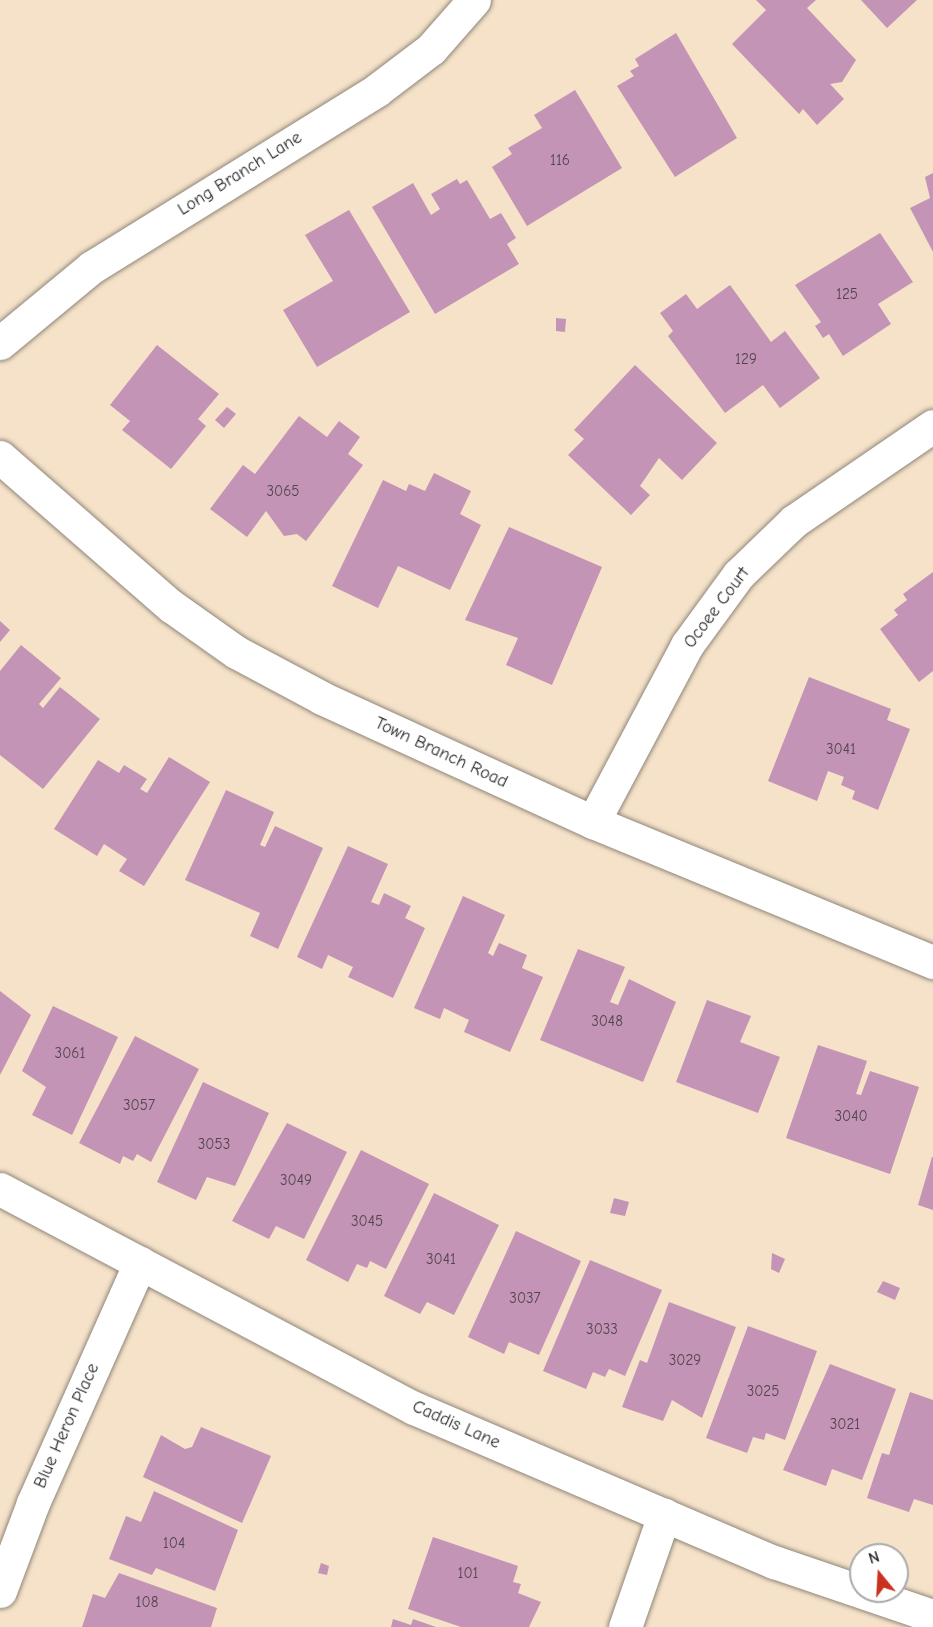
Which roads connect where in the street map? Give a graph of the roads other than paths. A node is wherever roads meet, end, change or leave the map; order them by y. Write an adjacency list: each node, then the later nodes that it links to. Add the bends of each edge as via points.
1 (474, 0): 2 (street, Long Branch Lane, via 430,49 377,90 92,267)
2 (0, 343)
3 (933, 426): 5 (street, Ocoee Court, via 795,521 738,575 687,645)
4 (0, 457): 5 (street, Town Branch Road, via 171,606 236,652 322,698)
5 (593, 822): 6 (street, Town Branch Road)
6 (933, 962)
7 (0, 1189): 8 (street, Caddis Lane)
8 (140, 1263): 9 (street, Caddis Lane, via 414,1408); 10 (street, Blue Heron Place, via 33,1503)
9 (664, 1515): 11 (street, Caddis Lane, via 774,1562); 12 (street)
10 (0, 1591)
11 (933, 1616)
12 (625, 1627)

